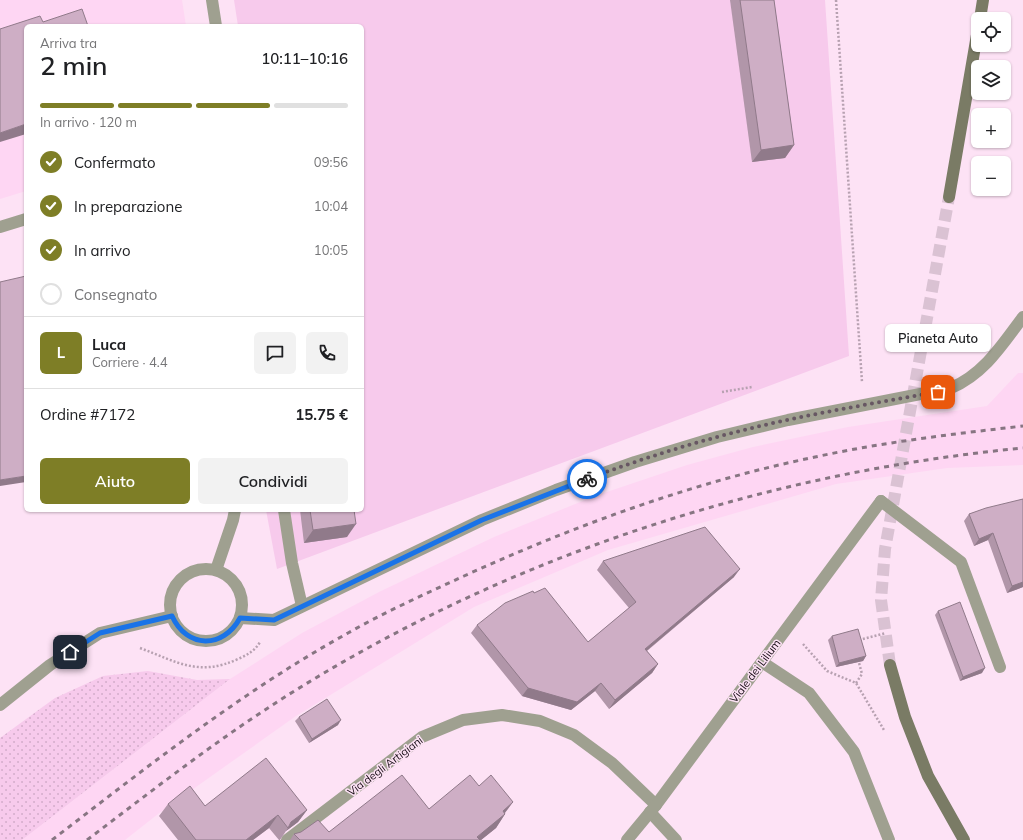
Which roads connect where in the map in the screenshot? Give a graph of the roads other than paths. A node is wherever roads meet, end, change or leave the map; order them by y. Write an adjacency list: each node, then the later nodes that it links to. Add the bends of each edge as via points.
1 (212, 0): 4 (street)
2 (983, 0): 3 (main road)
3 (981, 12)
4 (216, 24)
5 (974, 52): 6 (main road)
6 (949, 197)
7 (24, 220): 8 (street)
8 (0, 227)
9 (1023, 316): 13 (street, via 983,368 963,383 938,392 788,420 717,437 635,462 482,520)
10 (235, 512): 12 (street)
11 (284, 512): 13 (street)
12 (216, 570): 14 (street, via 194,571 180,580 172,594); 15 (street, via 236,583 243,606)
13 (302, 606): 15 (street, via 274,620)
14 (172, 616): 15 (street, via 184,634 205,641 216,640 226,635); 19 (street, via 100,633 50,665)
15 (240, 618)
16 (762, 662): 18 (street, Viale dei Lilium, via 881,501 961,562); 20 (street, Viale dei Lilium); 24 (street, via 809,693 854,752)
17 (890, 665): 25 (main road, via 905,717 928,776)
18 (1000, 666)
19 (0, 705)
20 (653, 808): 21 (street, Via degli Artigiani, via 612,763 574,735 540,721 502,715 463,720 422,737); 22 (street, Viale dei Lilium); 23 (street, Via degli Artigiani)
21 (287, 840)
22 (627, 840)
23 (676, 840)
24 (889, 840)
25 (964, 840)

